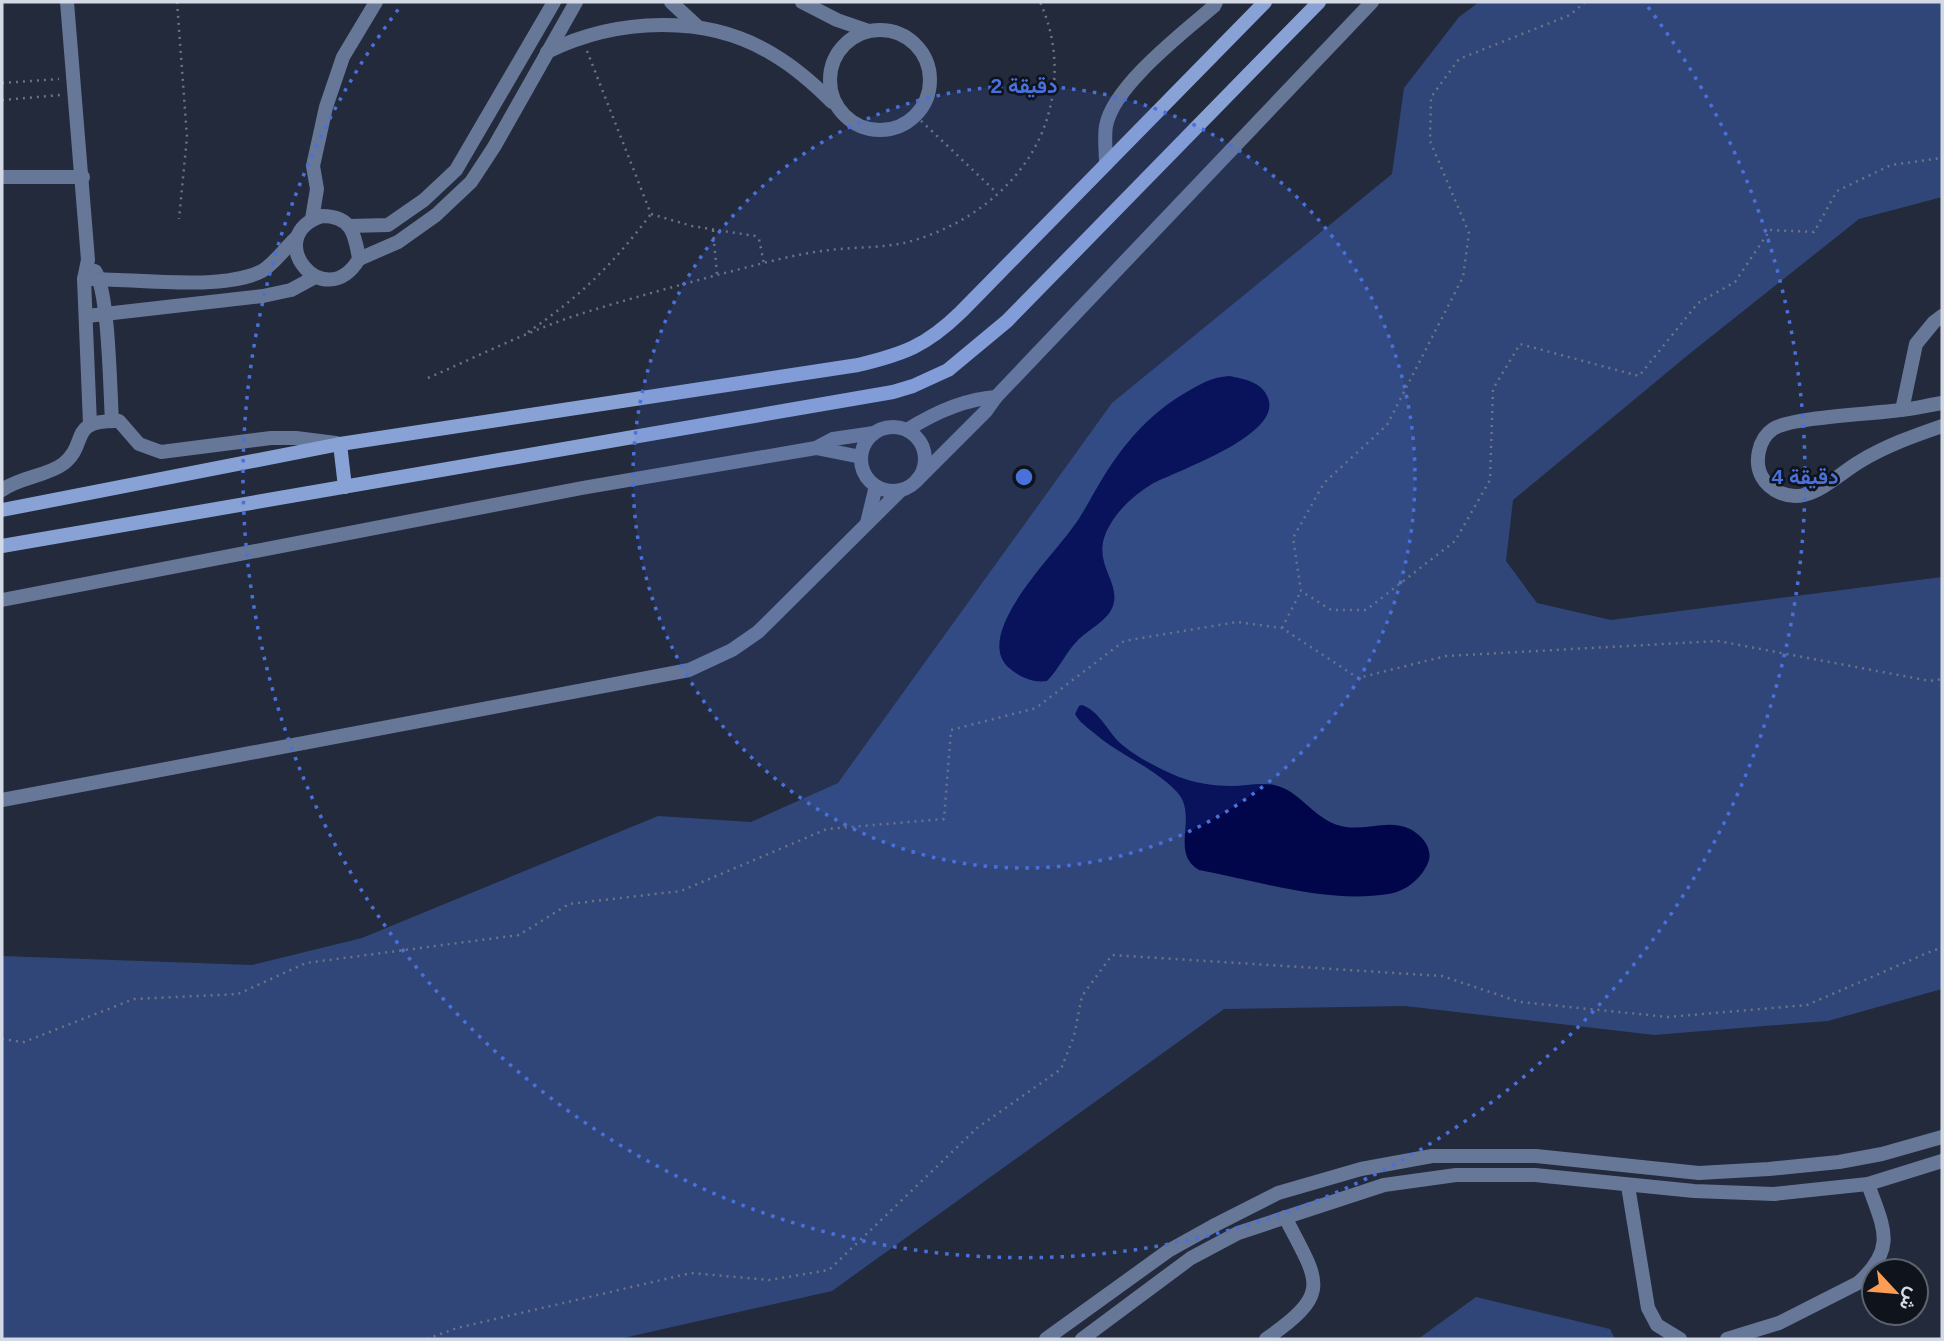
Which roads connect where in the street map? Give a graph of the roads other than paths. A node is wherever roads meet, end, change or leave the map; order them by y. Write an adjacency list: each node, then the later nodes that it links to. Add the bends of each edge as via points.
1 (66, 2): 17 (street)
2 (376, 2): 18 (street, via 343,57 326,107 313,166 317,189)
3 (554, 2): 19 (street, via 456,170 388,225)
4 (576, 2): 13 (street)
5 (671, 2): 11 (street)
6 (802, 2): 12 (street)
7 (1216, 2): 15 (street, via 1136,75 1119,99 1106,125)
8 (1265, 2): 15 (street)
9 (1319, 2): 42 (street, via 1007,321 962,360 933,377 893,392)
10 (1372, 2): 29 (street)
11 (698, 27): 13 (street, via 620,28); 14 (street, via 772,53)
12 (869, 31): 14 (street, via 855,36 835,58 830,73); 14 (street, via 901,34 914,43 929,71 925,102 916,116 888,130 856,125)
13 (546, 52): 21 (street, via 471,182 398,242)
14 (833, 103)
15 (1106, 164): 37 (street, via 940,333 915,348 858,365)
16 (2, 177): 17 (street)
17 (83, 177): 22 (street)
18 (312, 219): 19 (street, via 332,216); 20 (street)
19 (349, 226): 21 (street)
20 (297, 237): 23 (street, via 262,270 228,280); 24 (street, via 297,257)
21 (359, 258): 24 (street, via 333,279)
22 (88, 260): 23 (street); 25 (street)
23 (100, 278): 25 (street); 27 (street)
24 (315, 278): 27 (street, via 263,296)
25 (84, 279): 26 (street)
26 (87, 316): 27 (street); 33 (street)
27 (104, 316): 32 (street)
28 (1942, 316): 31 (street, via 1916,344)
29 (996, 397): 35 (street, via 949,409); 40 (street)
30 (1942, 403): 31 (street)
31 (1902, 410): 34 (street, via 1802,421 1773,429 1759,449 1760,475 1782,494 1804,495 1903,439)
32 (112, 421): 33 (street); 37 (street, via 121,422 139,444 161,452 271,438)
33 (90, 424): 43 (street, via 60,466)
34 (1942, 426)
35 (907, 430): 36 (street, via 886,427); 40 (street, via 916,436 924,453)
36 (874, 433): 38 (street, via 833,439); 39 (street)
37 (340, 444): 42 (street); 45 (street)
38 (816, 448): 39 (street); 48 (street)
39 (861, 457): 41 (street, via 866,477)
40 (917, 480): 44 (street)
41 (876, 486): 44 (street); 46 (street)
42 (345, 487): 47 (street)
43 (2, 490)
44 (901, 490): 46 (street)
45 (2, 510)
46 (867, 525): 49 (street, via 758,632 689,670)
47 (2, 547)
48 (2, 600)
49 (2, 800)
50 (1942, 1137): 51 (street, via 1839,1162 1699,1173)
51 (1536, 1156): 53 (street); 57 (street, via 1432,1156 1361,1169 1278,1192 1168,1251)
52 (1942, 1161): 54 (street)
53 (1535, 1175): 55 (street); 56 (street, via 1456,1175 1384,1185)
54 (1868, 1184): 55 (street, via 1774,1194); 61 (street, via 1884,1238 1883,1253 1871,1270 1858,1283 1779,1323)
55 (1628, 1186): 60 (street, via 1648,1308 1657,1325)
56 (1284, 1217): 58 (street, via 1238,1233 1191,1258); 59 (street, via 1313,1274 1314,1287 1310,1302 1296,1319)
57 (1046, 1339)
58 (1082, 1339)
59 (1266, 1339)
60 (1680, 1339)
61 (1727, 1339)

